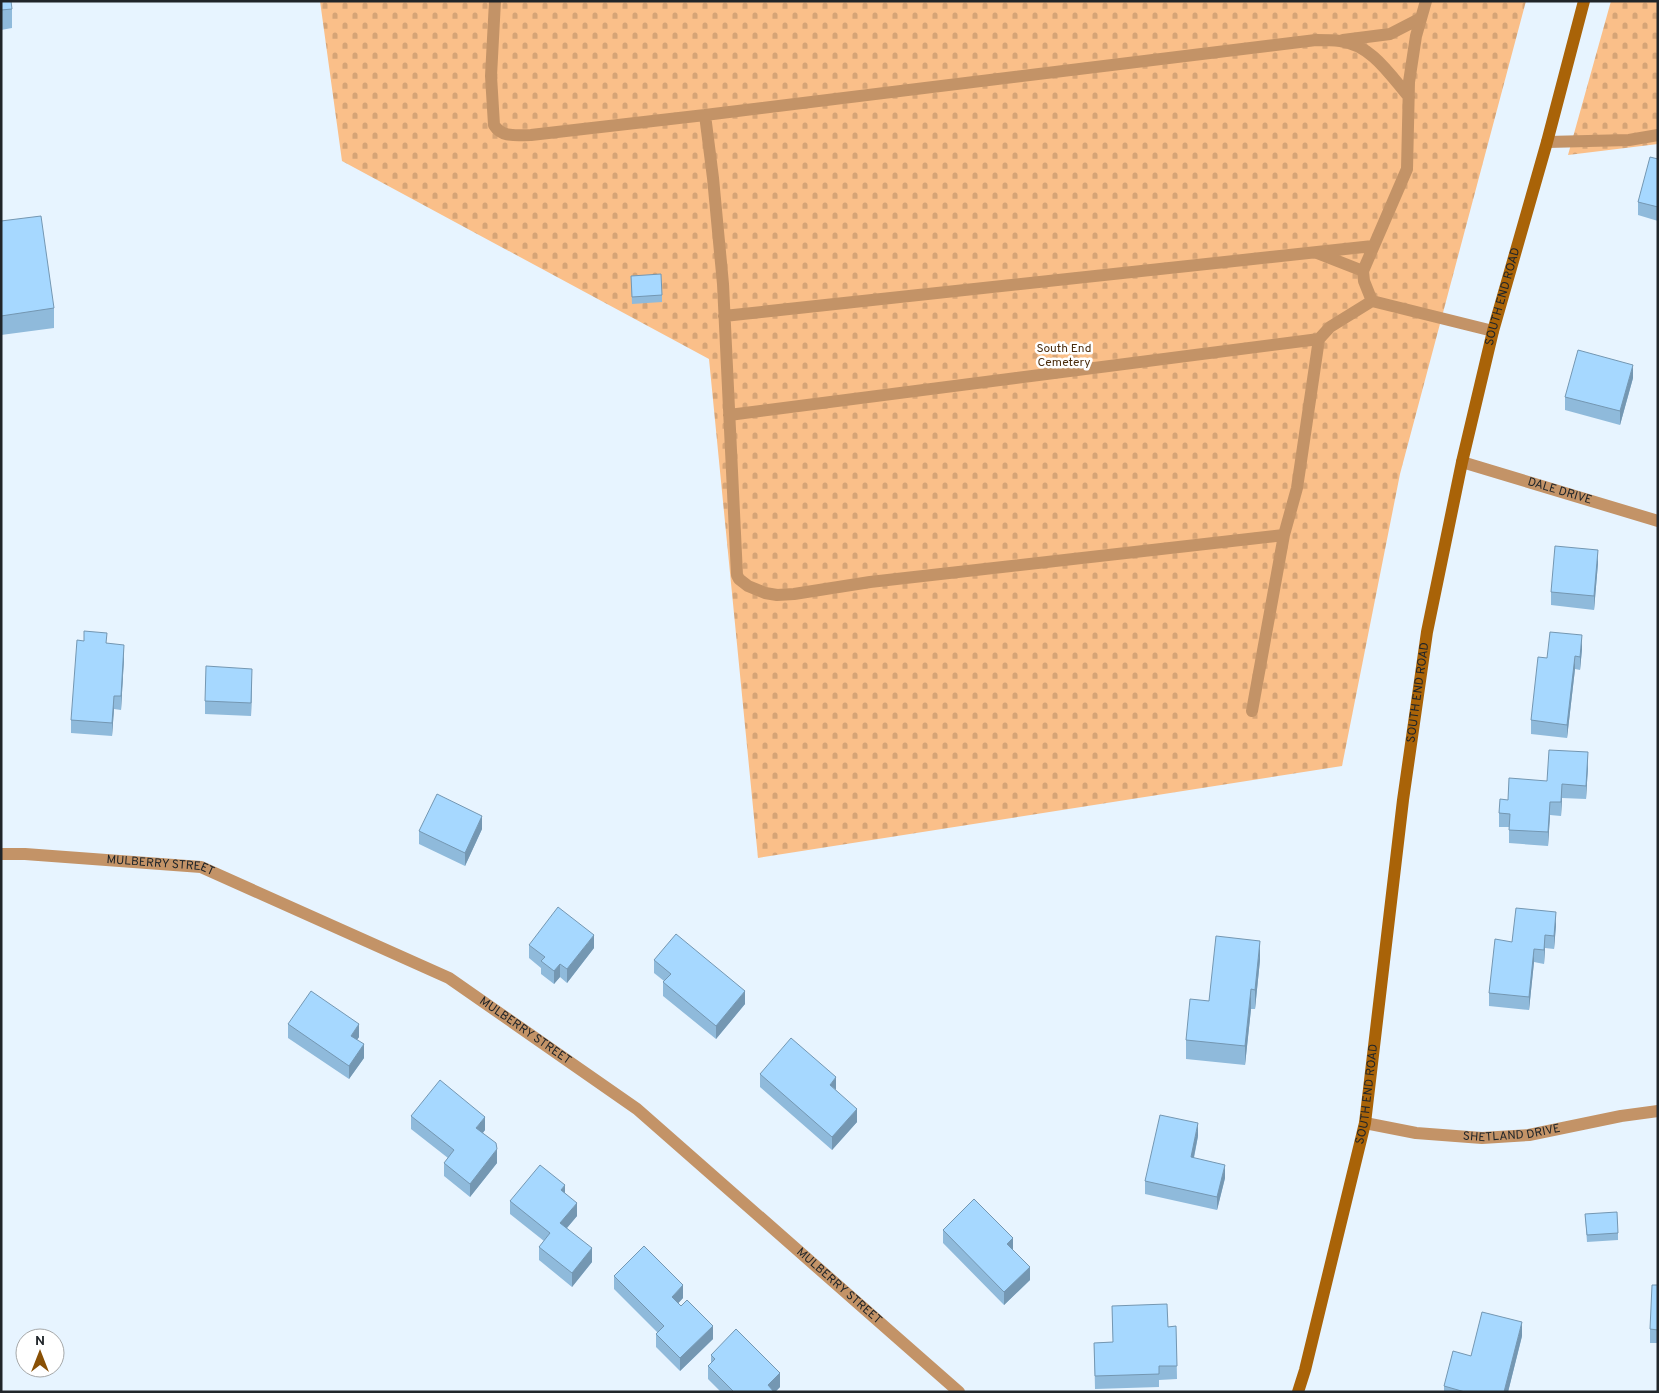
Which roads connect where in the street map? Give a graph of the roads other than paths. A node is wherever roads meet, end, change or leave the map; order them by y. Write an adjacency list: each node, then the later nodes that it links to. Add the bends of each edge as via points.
1 (495, 1): 7 (street, via 491,76 494,125 498,132 531,135)
2 (1426, 1): 4 (street)
3 (1584, 1): 9 (street, SOUTH END ROAD)
4 (1421, 18): 5 (street, via 1390,34); 6 (street)
5 (1341, 41): 6 (street, via 1362,48 1378,60); 7 (street, via 1316,40)
6 (1409, 97): 10 (street, via 1407,169)
7 (705, 115): 14 (street)
8 (1658, 135): 9 (street, via 1629,140)
9 (1547, 142): 15 (street, SOUTH END ROAD)
10 (1373, 246): 11 (street); 12 (street)
11 (1315, 252): 12 (street); 14 (street)
12 (1363, 271): 13 (street)
13 (1372, 301): 15 (street); 16 (street, via 1330,327)
14 (724, 316): 17 (street)
15 (1494, 331): 18 (street, SOUTH END ROAD)
16 (1319, 339): 17 (street); 20 (street, via 1298,488)
17 (729, 415): 20 (street, via 737,575 748,586 766,593 794,594 870,582)
18 (1462, 462): 19 (street, DALE DRIVE); 24 (street, SOUTH END ROAD, via 1426,632)
19 (1658, 521)
20 (1284, 534): 21 (street)
21 (1252, 711)
22 (1, 854): 25 (street, MULBERRY STREET, via 201,867 449,978 637,1109)
23 (1658, 1111): 24 (street, SHETLAND DRIVE, via 1529,1135 1482,1138 1416,1133)
24 (1365, 1123): 26 (street, SOUTH END ROAD)
25 (959, 1392)
26 (1298, 1392)

